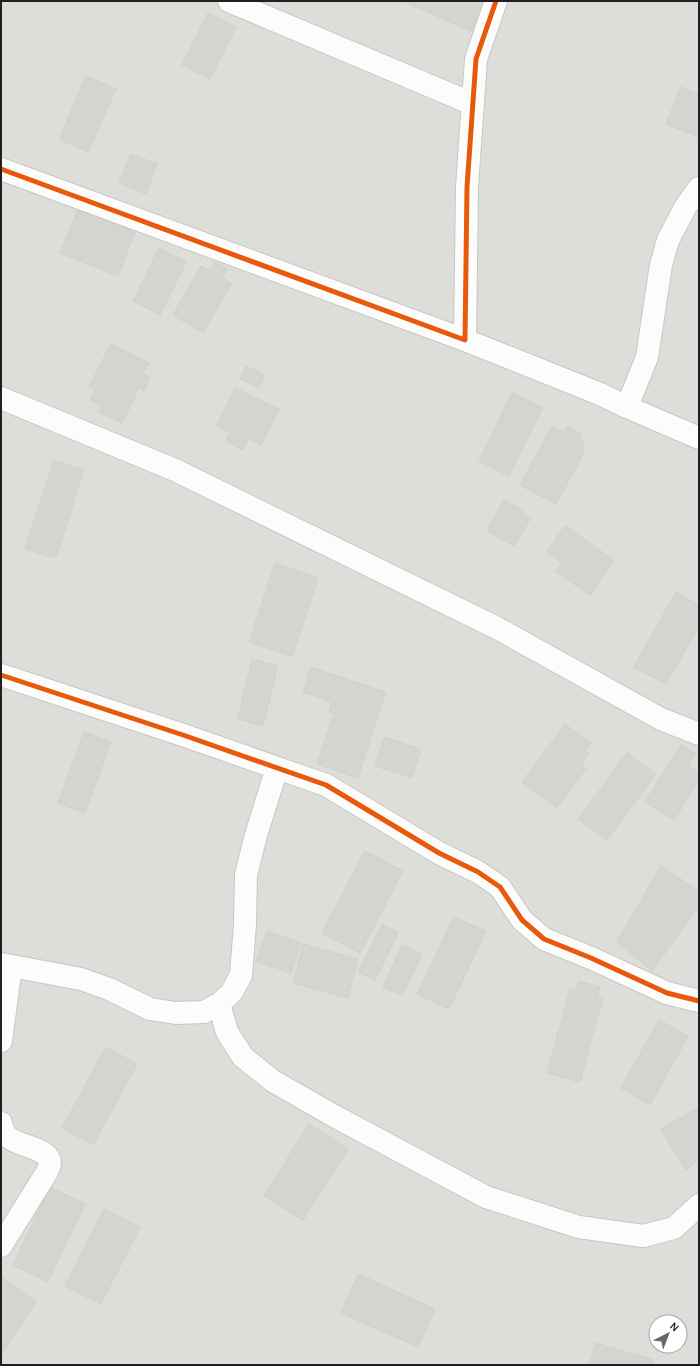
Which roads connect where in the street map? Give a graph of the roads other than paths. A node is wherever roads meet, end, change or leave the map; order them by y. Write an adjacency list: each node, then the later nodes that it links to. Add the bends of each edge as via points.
1 (229, 1): 3 (street)
2 (496, 1): 3 (street, via 476,59)
3 (473, 104): 6 (street, via 467,187)
4 (1, 169): 6 (street)
5 (699, 188): 8 (street, via 668,240 647,357)
6 (465, 340): 8 (street)
7 (1, 398): 11 (street, via 182,473 497,628 660,719)
8 (627, 407): 9 (street)
9 (699, 438)
10 (1, 675): 12 (street)
11 (699, 734)
12 (277, 768): 14 (street, via 326,785 439,853 478,872 500,887 522,920 544,939 667,993); 15 (street, via 246,875 241,974 232,992)
13 (6, 965): 15 (street, via 81,979 150,1009 176,1013 204,1012); 16 (street)
14 (699, 1001)
15 (219, 1004): 18 (street, via 227,1032 243,1057 273,1081 486,1197 579,1227 643,1236 674,1228)
16 (1, 1041)
17 (1, 1122): 19 (street, via 7,1136 17,1143 44,1152 50,1164)
18 (699, 1205)
19 (1, 1246)

